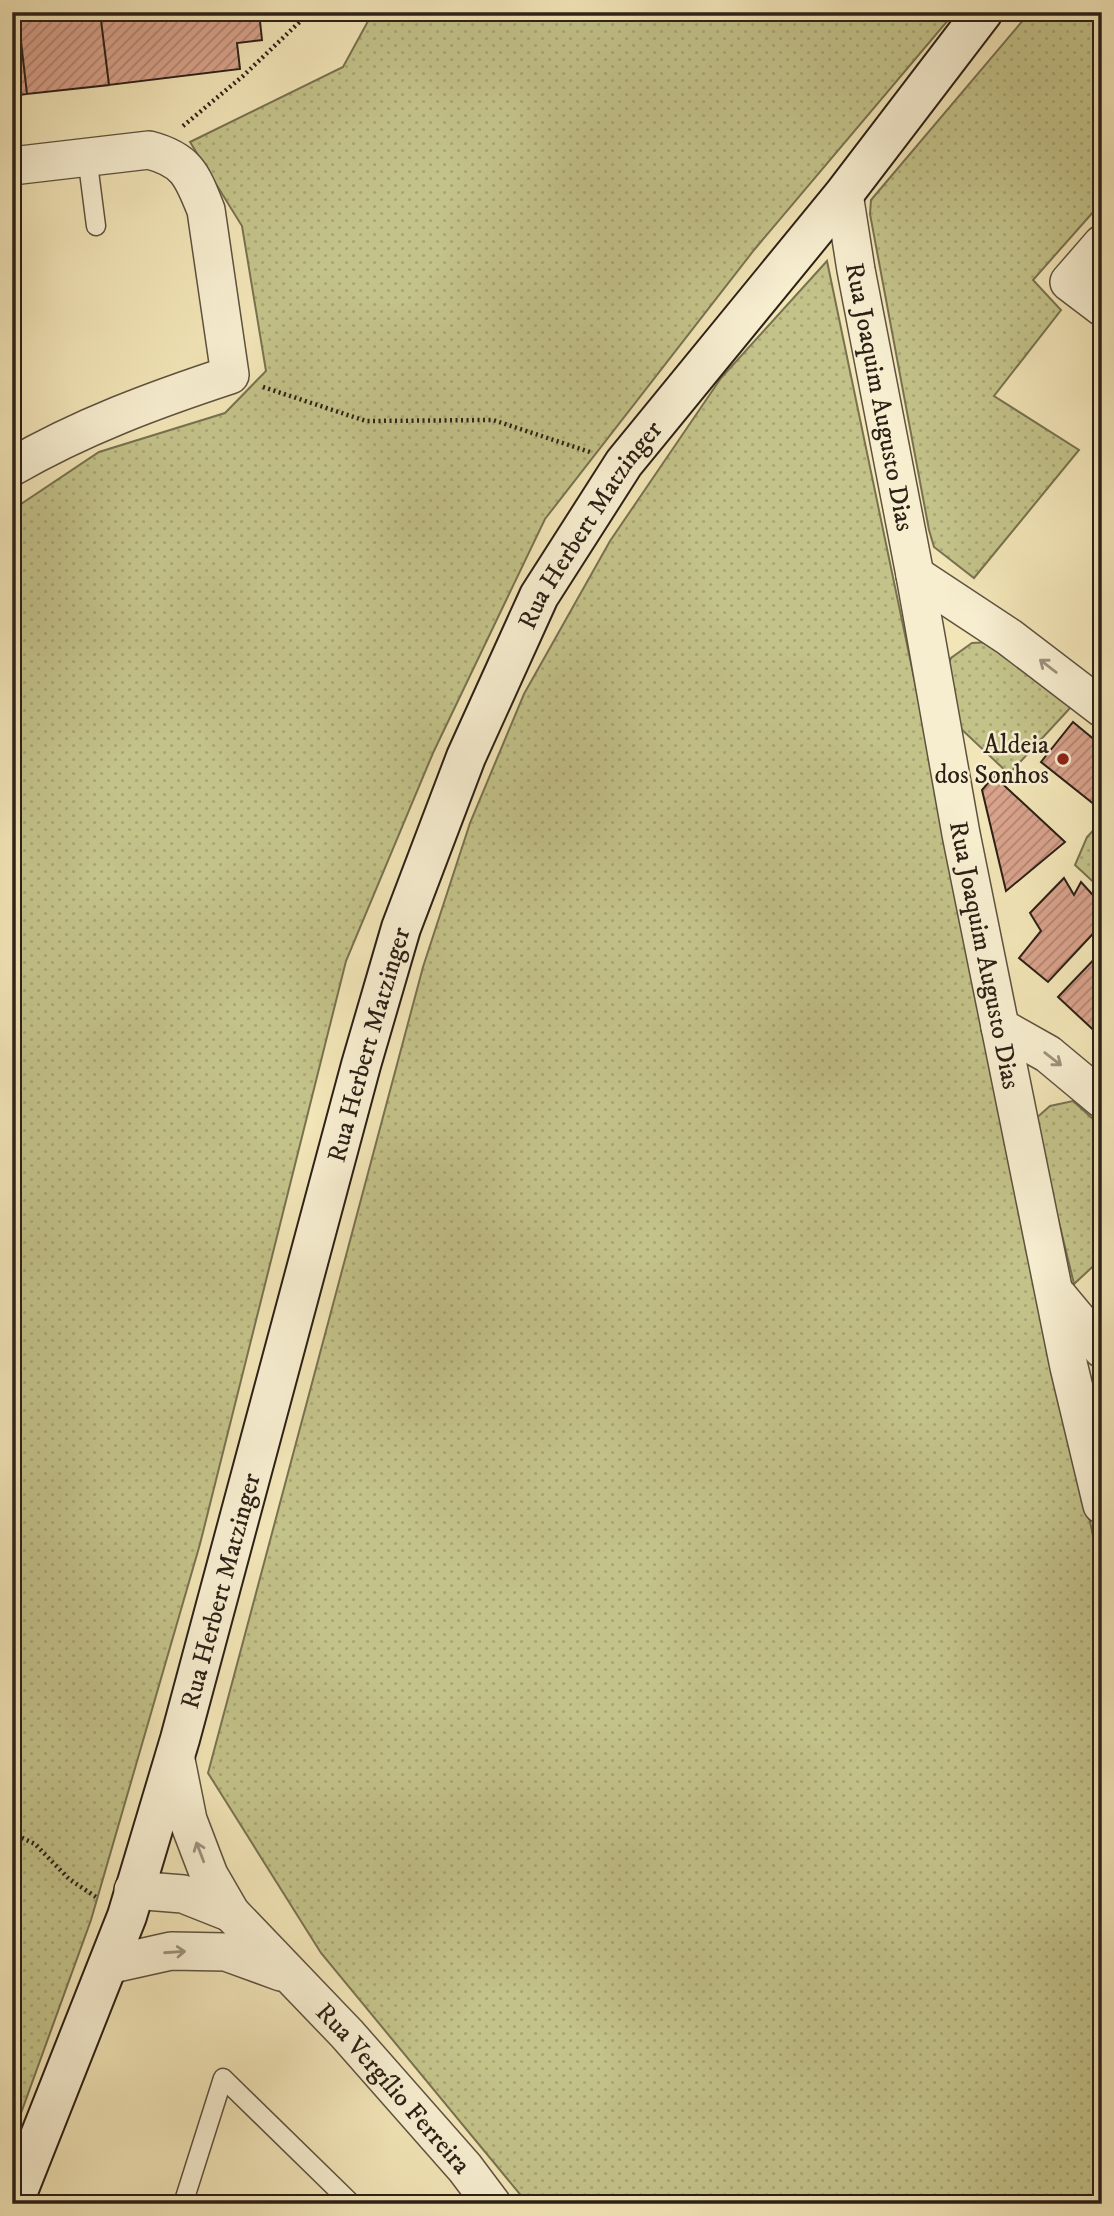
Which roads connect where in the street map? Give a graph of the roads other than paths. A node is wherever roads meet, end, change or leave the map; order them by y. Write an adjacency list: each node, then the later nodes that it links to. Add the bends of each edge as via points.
1 (983, 12): 4 (street, Rua Herbert Matzinger)
2 (87, 156): 3 (street); 5 (lane); 8 (street, via 149,150 174,160 197,186 206,210 230,375 121,413)
3 (12, 166)
4 (844, 194): 9 (street, Rua Joaquim Augusto Dias); 17 (street, Rua Herbert Matzinger, via 624,463 539,596 466,757 401,928 361,1065)
5 (96, 226)
6 (1102, 244): 7 (street, via 1069,282)
7 (1102, 307)
8 (12, 467)
9 (915, 575): 10 (street, one-way to 9, via 1009,636); 11 (street, Rua Joaquim Augusto Dias)
10 (1102, 708)
11 (1000, 1027): 12 (street, one-way to 12, via 1048,1054); 13 (street, Rua Joaquim Augusto Dias)
12 (1102, 1099)
13 (1055, 1291): 14 (street); 15 (street, Rua Joaquim Augusto Dias, via 1069,1367)
14 (1102, 1349)
15 (1094, 1439): 16 (street, Rua Joaquim Augusto Dias)
16 (1102, 1505)
17 (175, 1755): 18 (street, Rua Herbert Matzinger); 19 (street, Rua Vergílio Ferreira, one-way to 17, via 209,1875 188,1819)
18 (130, 1903): 19 (street, Rua Vergílio Ferreira, via 183,1894); 20 (street, Rua Herbert Matzinger)
19 (231, 1913): 21 (street, Rua Vergílio Ferreira)
20 (108, 1965): 21 (street, Rua Vergílio Ferreira, one-way to 21, via 171,1951 226,1952); 22 (street, Rua Herbert Matzinger)
21 (289, 1975): 25 (street, Rua Vergílio Ferreira, via 466,2168)
22 (13, 2204)
23 (183, 2204): 24 (lane, via 223,2078)
24 (352, 2204)
25 (492, 2204)

